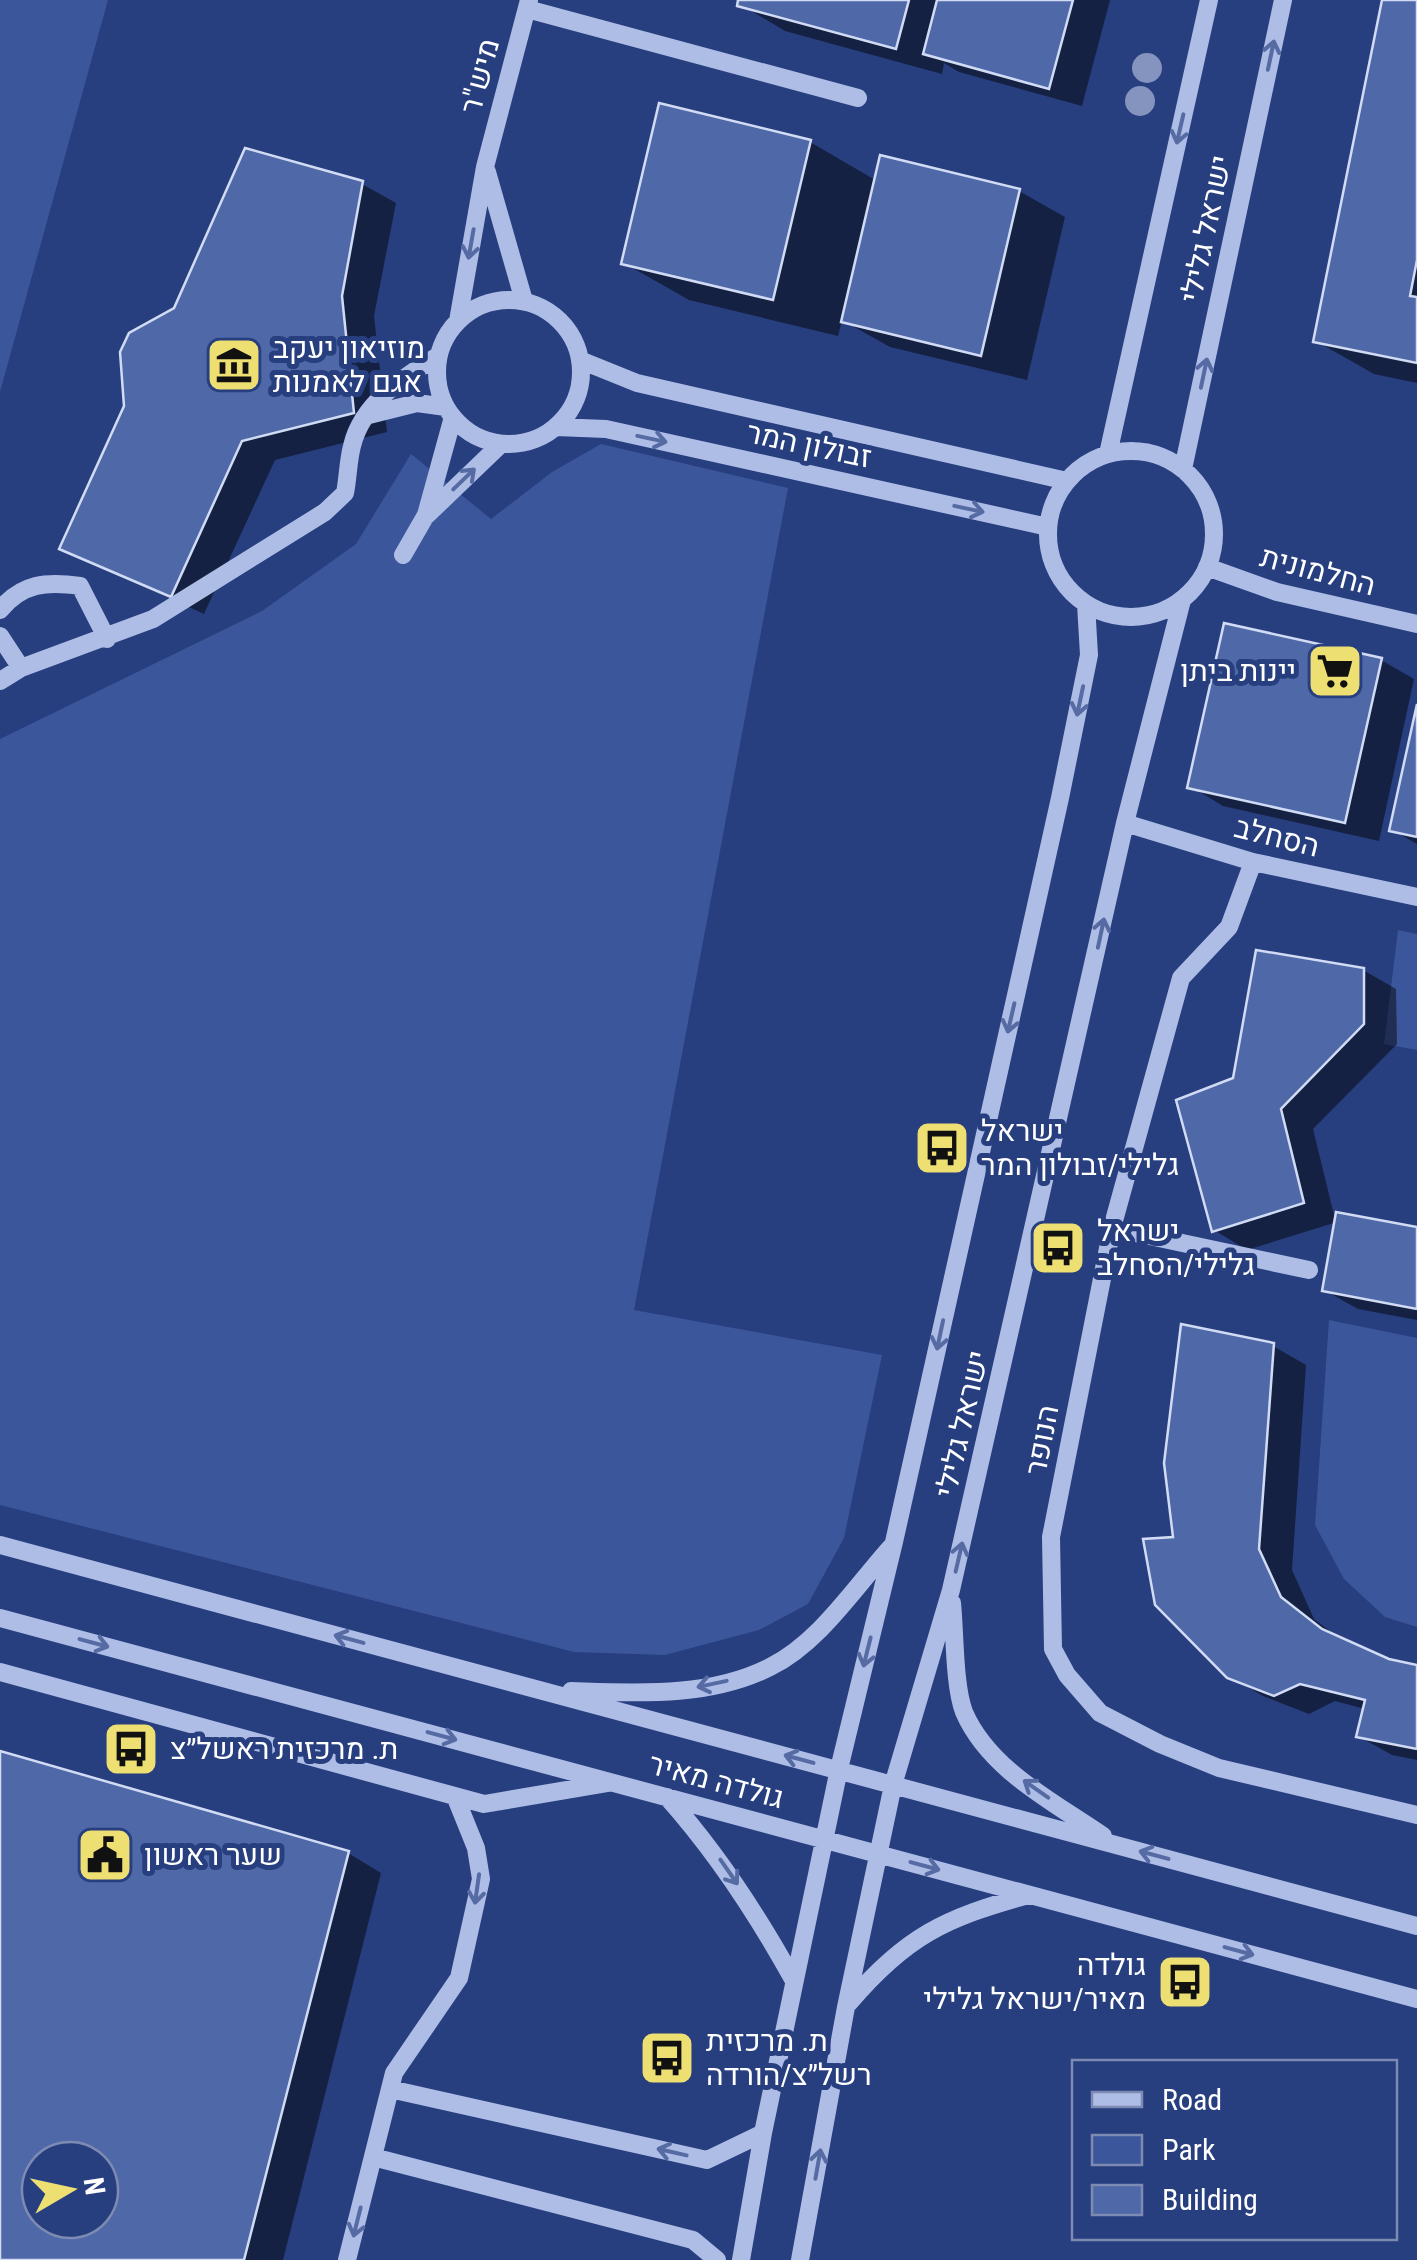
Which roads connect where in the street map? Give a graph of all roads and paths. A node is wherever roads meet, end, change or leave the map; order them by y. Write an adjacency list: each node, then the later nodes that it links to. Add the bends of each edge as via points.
1 (1210, 0): 14 (street, ישראל גלילי, one-way to 14)
2 (1283, 0): 15 (street, ישראל גלילי, one-way to 2)
3 (528, 4): 4 (street); 5 (street, מיש"ר)
4 (858, 98)
5 (485, 166): 6 (street); 7 (street, מיש"ר, one-way to 7)
6 (524, 301): 7 (street, via 477,307); 9 (street, via 561,322)
7 (458, 322): 8 (street)
8 (438, 356): 10 (street, via 439,391); 11 (street, via 400,380)
9 (580, 360): 12 (street, via 580,385); 16 (street, זבולון המר, via 637,384)
10 (449, 412): 11 (street, via 416,404); 13 (street, via 466,430); 17 (street)
11 (364, 417): 26 (street, via 346,493 169,610)
12 (556, 428): 13 (street); 18 (street, זבולון המר, one-way to 18, via 606,428)
13 (501, 444): 17 (street, one-way to 13)
14 (1108, 454): 15 (street, via 1134,450); 16 (street)
15 (1183, 468): 20 (street, via 1212,514)
16 (1066, 481): 18 (street)
17 (426, 515): 19 (street)
18 (1048, 527): 22 (street, via 1051,557 1064,584)
19 (403, 555)
20 (1207, 568): 21 (street, ישראל גלילי); 24 (street, החלמונית)
21 (1182, 600): 22 (street, via 1164,611 1124,617); 29 (street, ישראל גלילי)
22 (1086, 604): 34 (street, ישראל גלילי, one-way to 34, via 1089,656)
23 (0, 610): 26 (street, via 14,593 51,581 80,586)
24 (1417, 624)
25 (0, 636): 27 (street)
26 (107, 639): 27 (street)
27 (21, 668): 28 (street)
28 (0, 681)
29 (1126, 823): 30 (street, הסחלב); 36 (street, ישראל גלילי, one-way to 29)
30 (1253, 862): 31 (street, הסחלב); 32 (street, הנופר, via 1228,926 1181,978)
31 (1417, 897)
32 (1112, 1228): 33 (street); 45 (street, הנופר, via 1052,1538 1053,1649 1100,1713 1160,1744 1219,1768)
33 (1309, 1270)
34 (894, 1542): 39 (street, one-way to 39, via 813,1635 771,1667 666,1694); 40 (street, ישראל גלילי, one-way to 40)
35 (0, 1545): 39 (street, גולדה מאיר, one-way to 35)
36 (951, 1590): 42 (street, ישראל גלילי); 47 (street, one-way to 36, via 1013,1774 964,1710)
37 (0, 1618): 41 (street, גולדה מאיר, one-way to 41)
38 (0, 1672): 43 (street)
39 (540, 1690): 40 (street, גולדה מאיר, one-way to 39)
40 (839, 1770): 42 (street, גולדה מאיר); 46 (street, ישראל גלילי)
41 (613, 1782): 43 (street, via 484,1804); 44 (street, גולדה מאיר)
42 (892, 1785): 47 (street, גולדה מאיר); 48 (street, ישראל גלילי)
43 (454, 1796): 54 (street, one-way to 54, via 476,1848 481,1880 459,1978 394,2073)
44 (666, 1797): 46 (street, גולדה מאיר); 51 (street, one-way to 51, via 752,1905)
45 (1417, 1815)
46 (824, 1838): 48 (street, גולדה מאיר); 51 (street, ישראל גלילי)
47 (1116, 1845): 50 (street, גולדה מאיר, one-way to 47)
48 (878, 1854): 49 (street, גולדה מאיר, one-way to 49); 53 (street, ישראל גלילי)
49 (1029, 1894): 52 (street, גולדה מאיר, one-way to 52); 53 (street, via 956,1914 883,1964)
50 (1417, 1926)
51 (794, 1981): 55 (street, ישראל גלילי)
52 (1417, 1999)
53 (846, 2007): 60 (street, ישראל גלילי, one-way to 53)
54 (390, 2089): 55 (street, one-way to 54, via 707,2160); 56 (street)
55 (762, 2133): 59 (street, ישראל גלילי)
56 (373, 2157): 57 (street, one-way to 57); 58 (street, via 693,2240)
57 (347, 2260)
58 (717, 2260)
59 (741, 2260)
60 (800, 2260)

